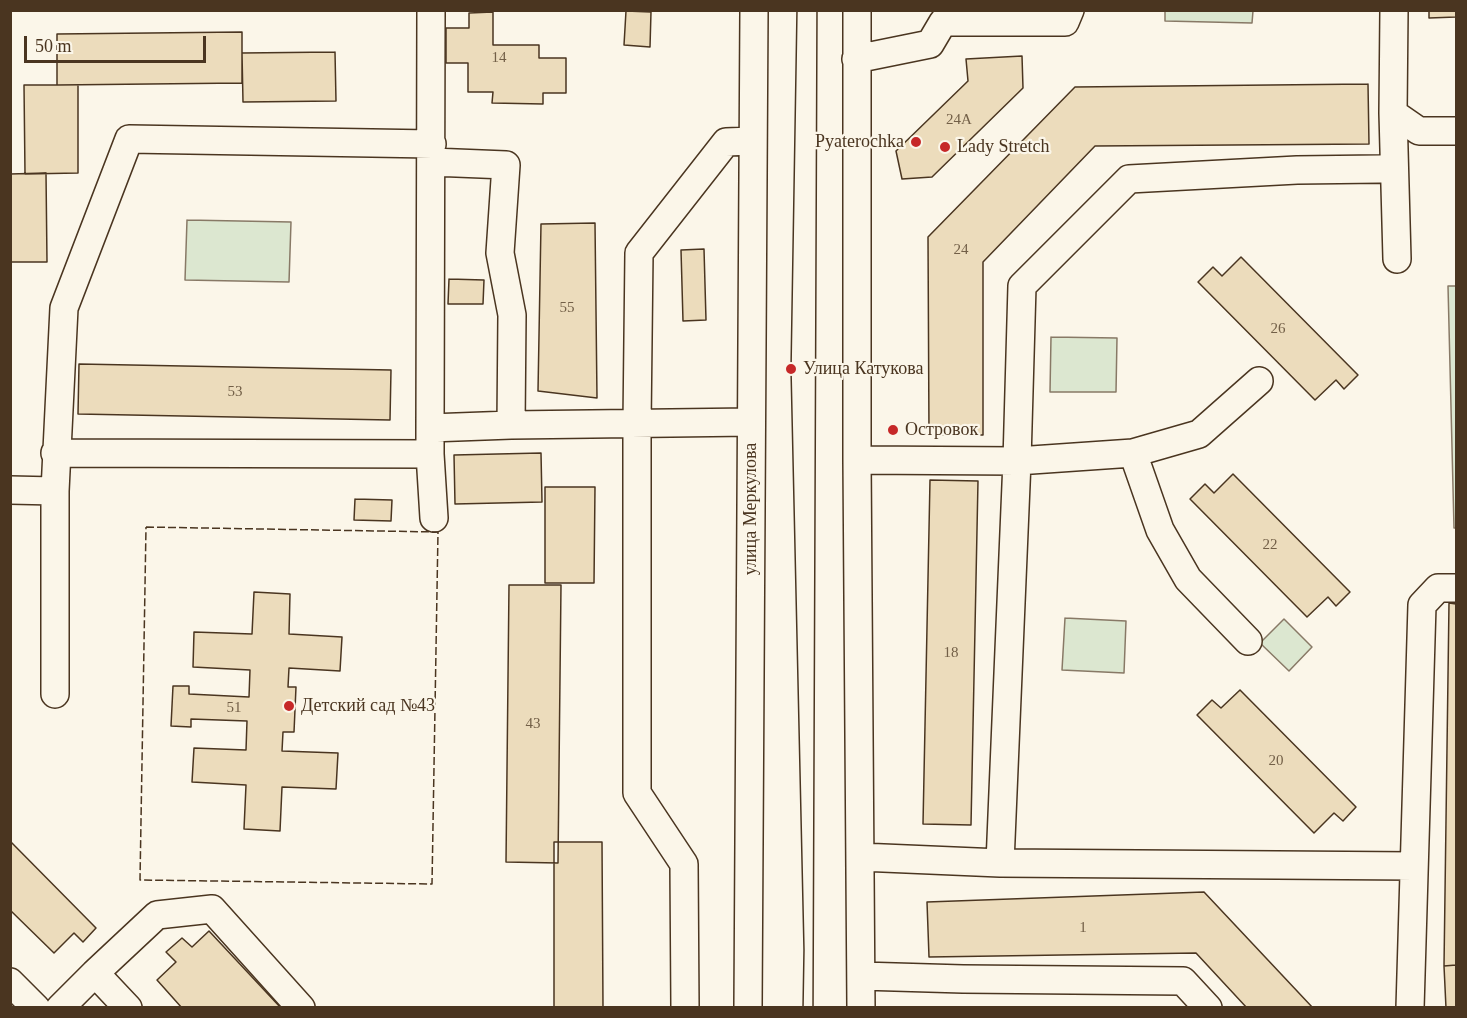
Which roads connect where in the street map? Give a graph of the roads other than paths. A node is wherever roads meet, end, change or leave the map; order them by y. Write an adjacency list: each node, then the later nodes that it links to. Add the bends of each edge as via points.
1 (431, 10): 10 (street)
2 (754, 10): 9 (street, улица Меркулова)
3 (857, 10): 6 (street)
4 (1070, 10): 6 (street, via 1065,22 943,22 930,44)
5 (1394, 10): 7 (street)
6 (856, 59): 20 (street)
7 (1393, 113): 8 (street, via 1419,131); 12 (street)
8 (1456, 131)
9 (752, 141): 14 (street, улица Меркулова); 15 (street, via 726,142 639,253)
10 (432, 153): 16 (street, via 506,165 500,253 512,315); 17 (street); 18 (street, via 129,139 64,308)
11 (1380, 169): 21 (street, via 1129,179 1022,286)
12 (1397, 259)
13 (1259, 381): 19 (street, via 1199,434)
14 (752, 422): 15 (street); 39 (street, улица Меркулова)
15 (637, 424): 16 (street); 38 (street, via 637,793 684,864)
16 (511, 425): 17 (street)
17 (430, 441): 18 (street); 24 (street)
18 (55, 453): 23 (street)
19 (1133, 453): 21 (street); 26 (street, via 1160,530 1188,579)
20 (856, 460): 21 (street); 28 (street)
21 (1017, 460): 29 (street)
22 (10, 490): 23 (street)
23 (55, 491): 27 (street)
24 (434, 518)
25 (1456, 588): 30 (street, via 1438,588 1422,605)
26 (1248, 641)
27 (54, 694)
28 (860, 857): 29 (street); 32 (street)
29 (1000, 863): 30 (street)
30 (1414, 866): 42 (street)
31 (95, 973): 35 (street); 36 (street); 37 (street, via 157,915 212,909)
32 (861, 975): 40 (street); 41 (street, via 963,980 1183,981)
33 (10, 982): 34 (street)
34 (36, 1008)
35 (60, 1008)
36 (128, 1008)
37 (301, 1008)
38 (685, 1008)
39 (748, 1008)
40 (861, 1008)
41 (1208, 1008)
42 (1410, 1008)

